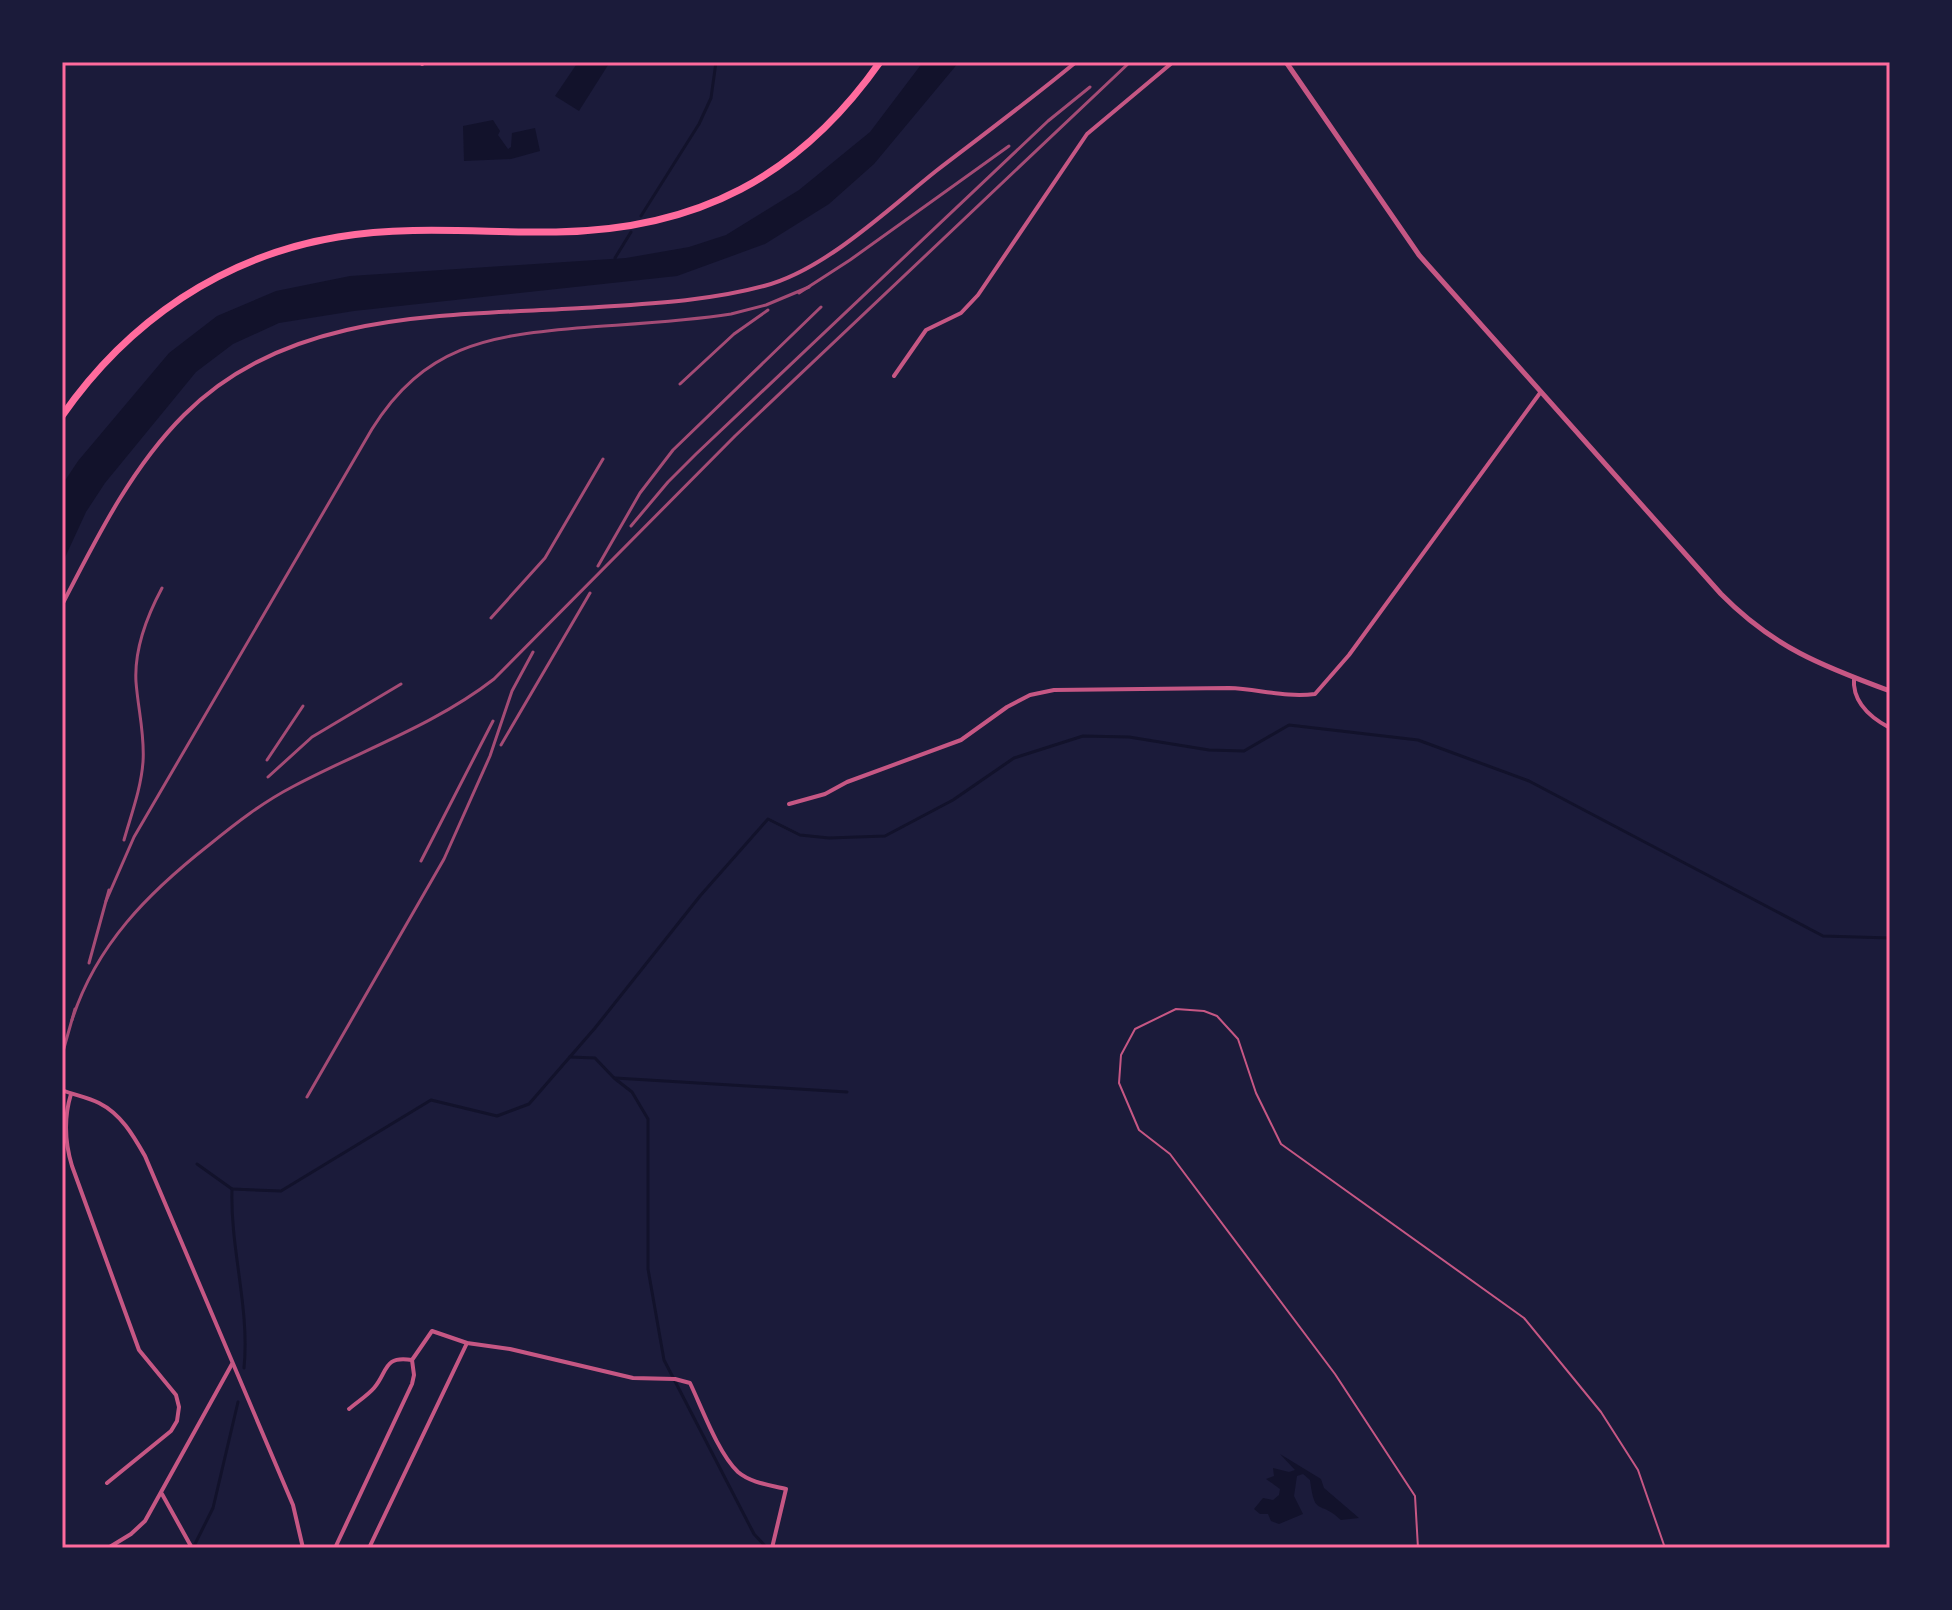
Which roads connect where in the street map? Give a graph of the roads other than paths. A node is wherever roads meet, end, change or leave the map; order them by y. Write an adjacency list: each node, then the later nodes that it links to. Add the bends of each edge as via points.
1 (880, 62): 7 (main road, via 837,117 792,158 737,192 681,214 590,230 364,234 307,243 237,266 143,325 111,354)
2 (1076, 62): 8 (street, via 834,250 790,277 692,299 373,325 313,338 265,356 207,394 153,451 125,490)
3 (1173, 62): 5 (street, via 1087,134 978,295 961,313 926,330)
4 (1286, 62): 6 (street, via 1419,255)
5 (894, 376)
6 (1540, 393): 9 (street, via 1732,605 1793,652); 12 (street, via 1315,694 1293,697 1229,688 1054,690 1030,695 961,740)
7 (62, 416)
8 (62, 605)
9 (1854, 678): 10 (street); 11 (street, via 1869,715)
10 (1890, 691)
11 (1890, 728)
12 (789, 804)
13 (62, 1090): 14 (street)
14 (71, 1094): 17 (street, via 116,1115 138,1144); 19 (street, via 67,1144 72,1166 139,1350 169,1385 179,1407 171,1431)
15 (467, 1343): 16 (street, via 432,1331); 27 (street); 28 (street, via 633,1378 690,1383 739,1473 786,1489)
16 (412, 1360): 18 (street, via 401,1358 386,1366 376,1386); 26 (street, via 412,1384)
17 (232, 1364): 20 (street); 25 (street, via 293,1505)
18 (349, 1409)
19 (107, 1483)
20 (162, 1494): 21 (street, via 145,1521); 24 (street)
21 (117, 1542): 22 (street); 23 (street)
22 (108, 1548)
23 (121, 1548)
24 (192, 1548)
25 (303, 1548)
26 (335, 1548)
27 (369, 1548)
28 (772, 1548)
29 (1418, 1548): 30 (lane, via 1415,1496 1335,1374 1170,1154 1139,1130 1119,1083 1121,1055 1135,1029 1176,1009 1217,1016 1238,1039 1281,1144 1524,1318 1601,1412 1638,1470)
30 (1665, 1548)

